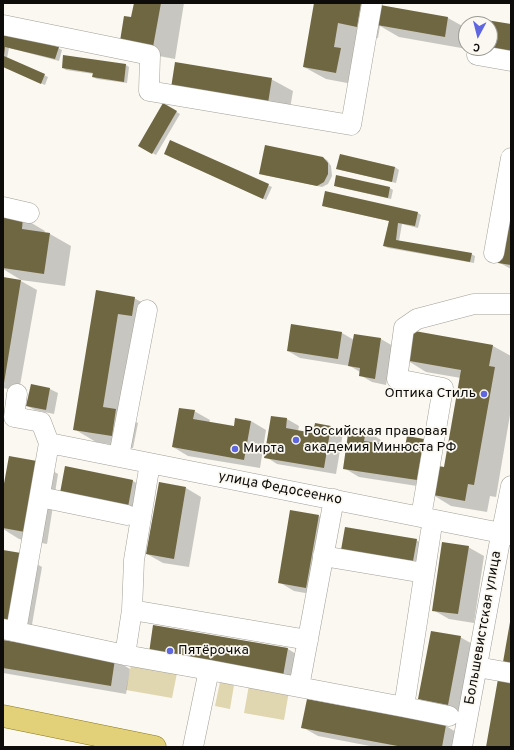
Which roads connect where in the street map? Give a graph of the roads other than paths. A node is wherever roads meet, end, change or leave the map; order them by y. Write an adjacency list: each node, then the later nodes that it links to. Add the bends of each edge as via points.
1 (372, 3): 2 (street, via 351,125 149,91 150,55)
2 (3, 25)
3 (483, 56): 4 (street)
4 (511, 61)
5 (511, 158): 8 (street)
6 (3, 206): 7 (street)
7 (29, 213)
8 (494, 252)
9 (511, 304): 19 (street, via 474,304 417,319 404,328 397,379 443,388)
10 (147, 310): 13 (street)
11 (17, 394): 12 (street, via 14,417 41,422)
12 (50, 442): 13 (street, улица Федосеенко); 16 (street)
13 (119, 456): 14 (street, улица Федосеенко)
14 (150, 462): 17 (street, улица Федосеенко); 23 (street, via 134,560)
15 (511, 486): 20 (street, Большевистская улица)
16 (40, 497): 18 (street); 24 (street)
17 (334, 499): 19 (street, улица Федосеенко); 21 (street)
18 (127, 514)
19 (426, 524): 20 (street, улица Федосеенко); 22 (street)
20 (506, 534): 27 (street, Большевистская улица, via 499,546)
21 (323, 556): 22 (street); 25 (street)
22 (424, 573): 31 (street)
23 (132, 610): 25 (street); 26 (street)
24 (9, 630): 26 (street)
25 (308, 640): 30 (street)
26 (125, 655): 28 (street)
27 (477, 667): 29 (street); 36 (street, Большевистская улица)
28 (208, 670): 30 (street); 35 (street)
29 (511, 673)
30 (299, 687): 31 (street)
31 (404, 707): 33 (street)
32 (3, 716): 34 (main road)
33 (449, 716)
34 (155, 747)
35 (193, 747)
36 (462, 747)

